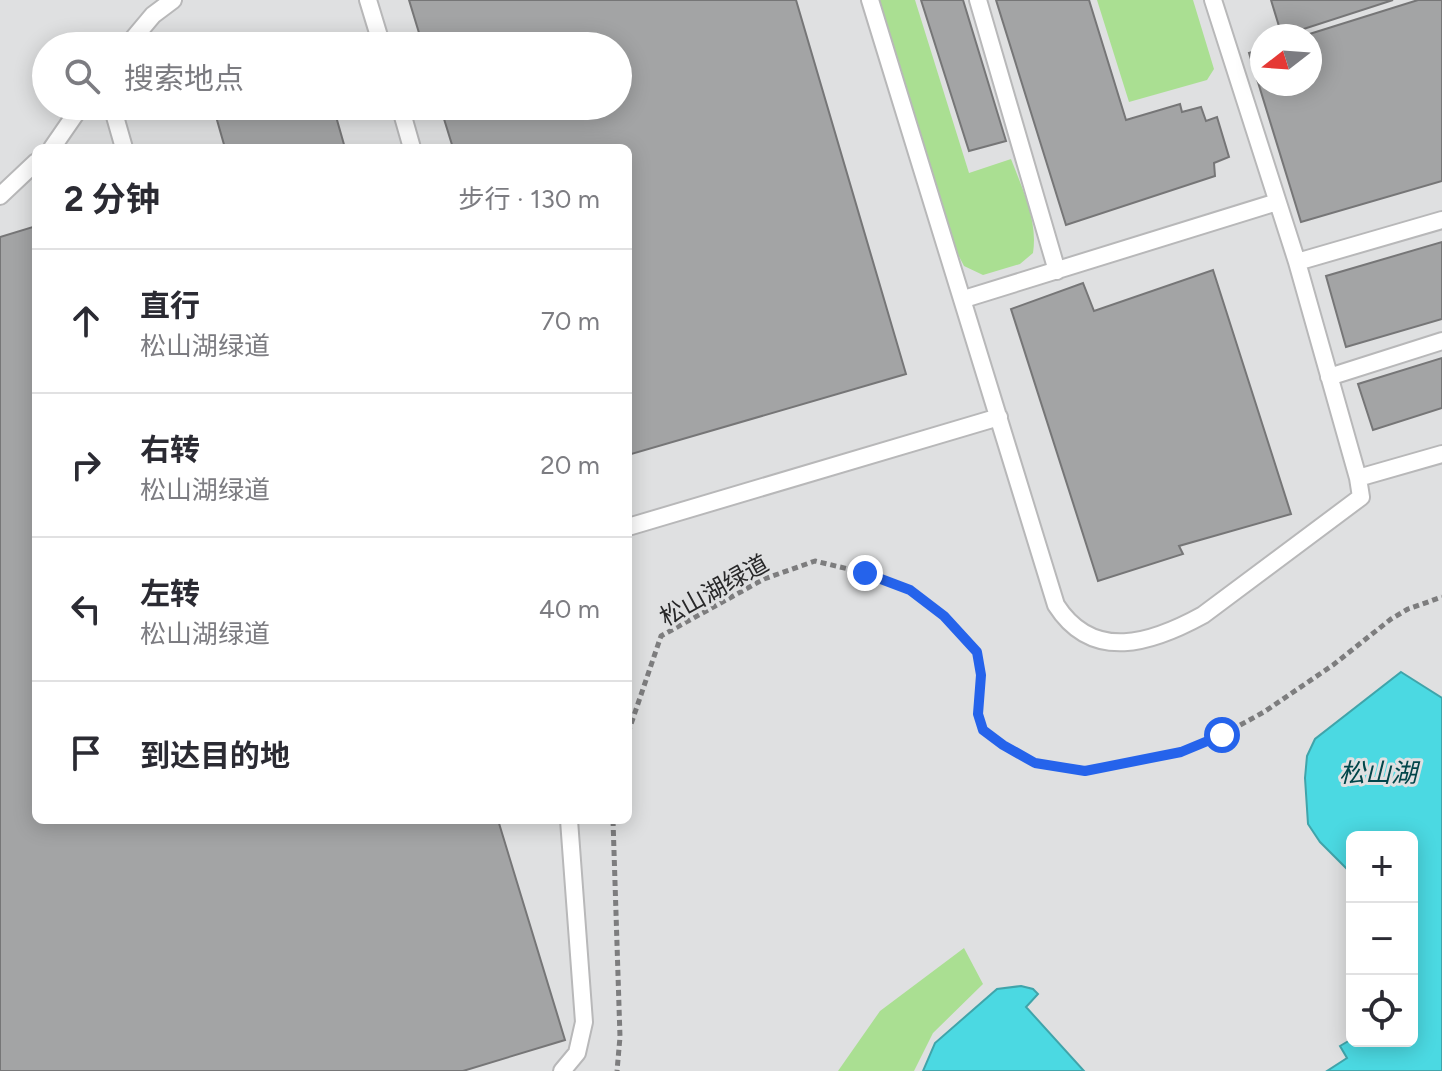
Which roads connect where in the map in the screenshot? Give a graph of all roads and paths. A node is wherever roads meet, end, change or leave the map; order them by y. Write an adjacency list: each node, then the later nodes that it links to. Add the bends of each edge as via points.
1 (173, 0): 6 (lane)
2 (368, 0): 7 (lane)
3 (870, 0): 20 (lane)
4 (978, 0): 19 (lane)
5 (1213, 0): 16 (lane)
6 (139, 32)
7 (378, 32)
8 (71, 120): 11 (lane)
9 (116, 120): 12 (lane)
10 (404, 120): 13 (lane)
11 (55, 144)
12 (123, 144)
13 (411, 144)
14 (32, 166): 15 (lane)
15 (0, 196)
16 (1277, 202): 18 (lane); 19 (lane)
17 (1442, 220): 18 (lane)
18 (1297, 262): 22 (lane)
19 (1057, 271): 20 (lane)
20 (964, 299): 23 (lane)
21 (1442, 341): 22 (lane)
22 (1329, 377): 25 (lane)
23 (999, 417): 25 (lane, via 1056,605 1068,624 1103,642 1153,638 1203,615 1361,497); 26 (lane)
24 (1442, 454): 25 (lane)
25 (1358, 478)
26 (632, 526)
27 (1442, 597): 28 (path, 松山湖绿道, via 1391,619 1333,665 1222,735 1181,752 1085,771 1035,763 983,730 977,652 933,607 910,590 815,561 764,579 661,636)
28 (632, 721)
29 (569, 824): 31 (lane, via 584,1022 577,1053)
30 (613, 824): 32 (path)
31 (562, 1071)
32 (617, 1071)

